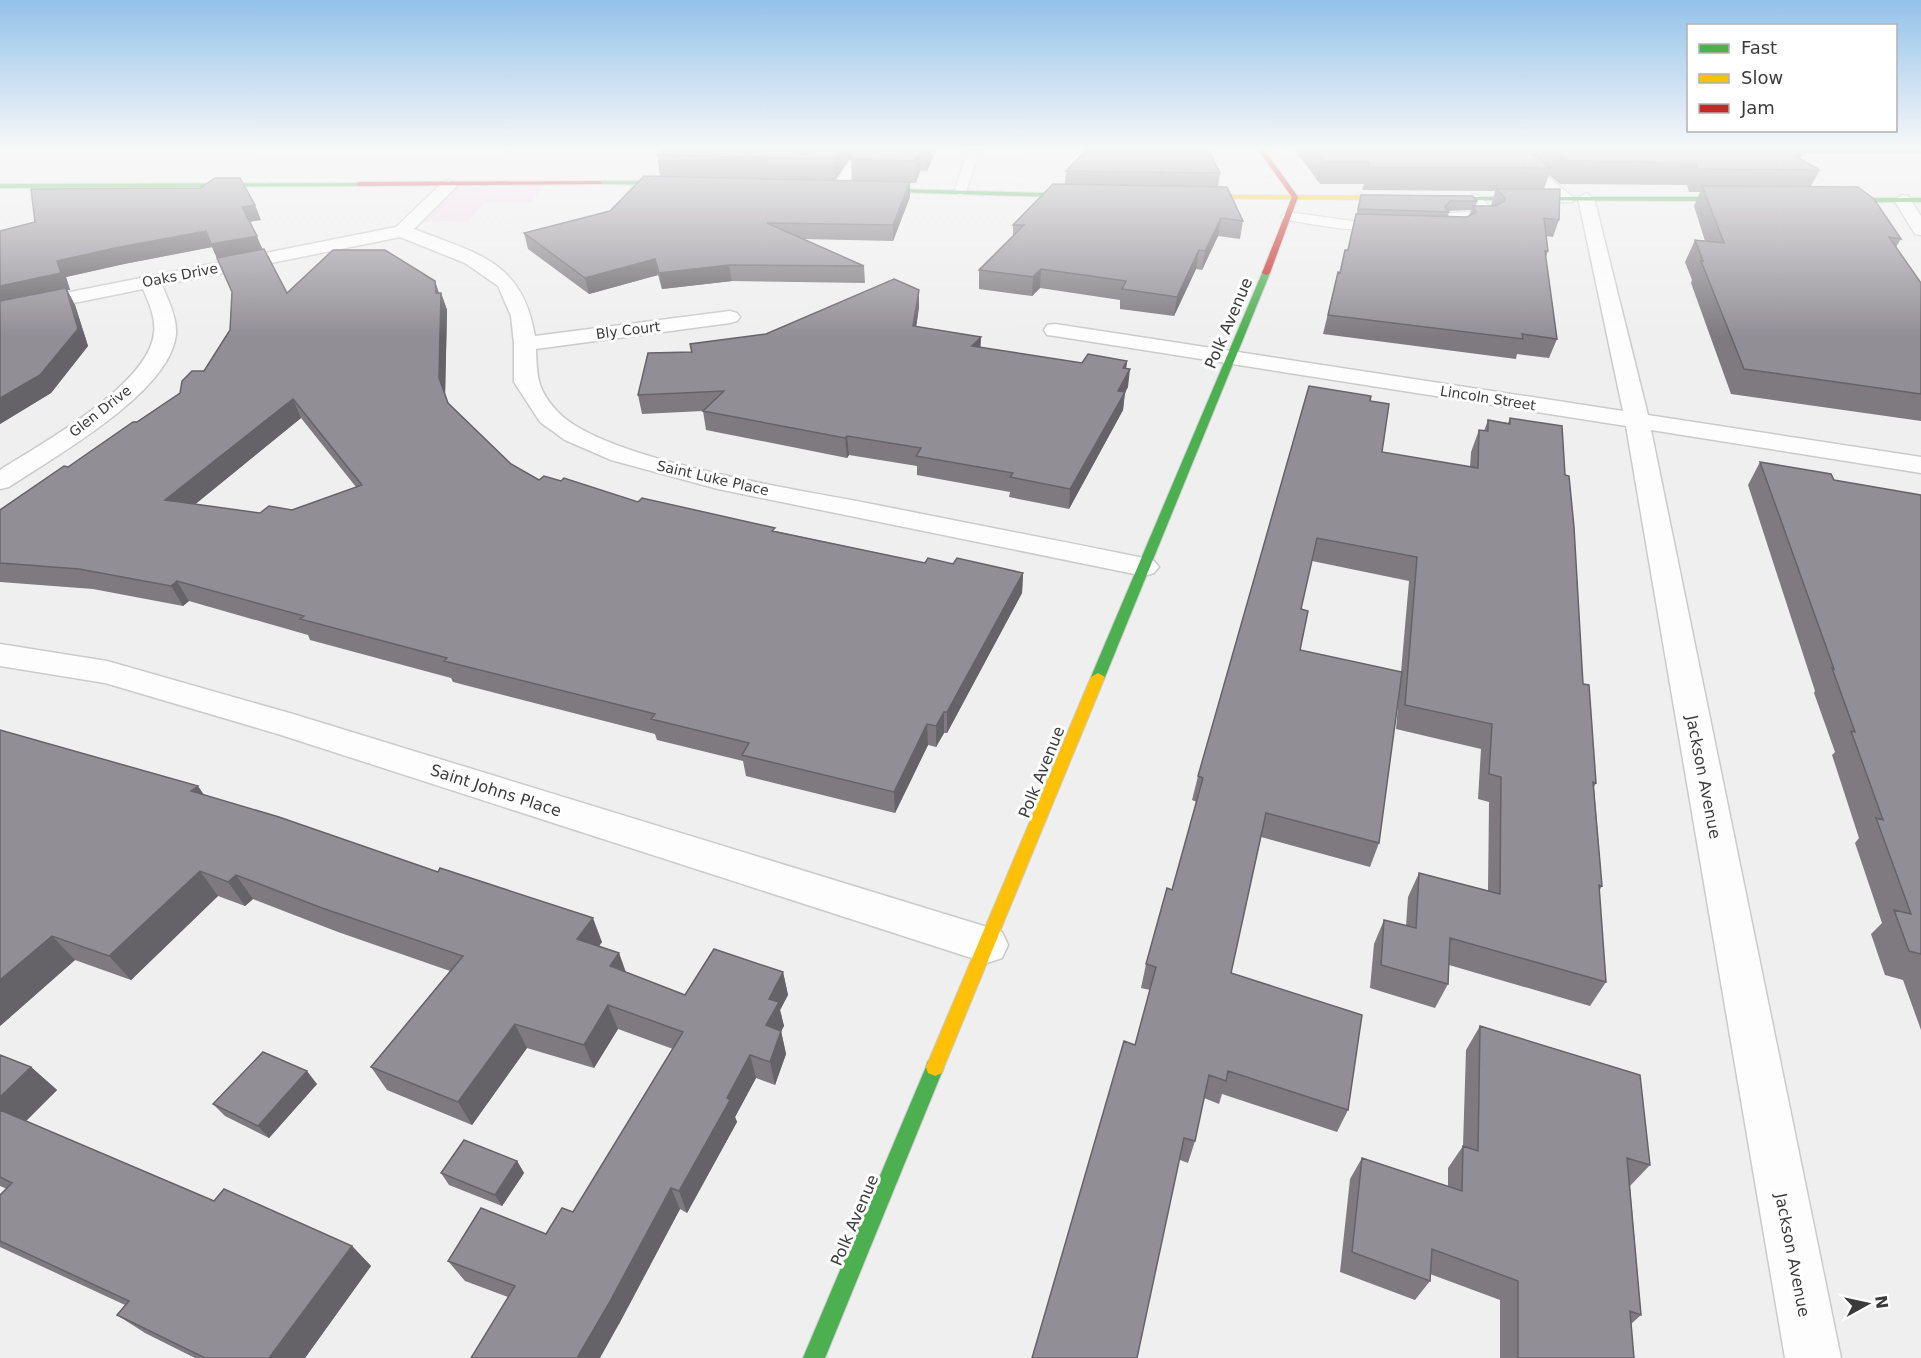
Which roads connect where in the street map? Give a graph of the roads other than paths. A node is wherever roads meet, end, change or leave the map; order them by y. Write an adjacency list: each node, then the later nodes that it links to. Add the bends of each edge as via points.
1 (423, 210): 13 (street)
2 (1290, 210): 8 (main road, Polk Avenue)
3 (1485, 210): 11 (lane, via 1491,216 1445,215 1462,228)
4 (1579, 210): 20 (street, Jackson Avenue)
5 (1909, 210): 12 (street)
6 (1358, 213): 7 (lane); 9 (lane)
7 (1392, 213)
8 (1288, 216): 9 (lane); 19 (main road, Polk Avenue)
9 (1368, 227): 10 (lane)
10 (1403, 228)
11 (1427, 228)
12 (1921, 230)
13 (402, 231): 14 (street, Oaks Drive); 18 (street, Saint Luke Place, via 453,250 498,275 512,293 521,316)
14 (150, 282): 15 (street, Oaks Drive); 22 (street, Glen Drive, via 165,325 164,338 152,365 125,395 94,419)
15 (0, 312)
16 (730, 317): 18 (street, Bly Court)
17 (1055, 330): 19 (street, Lincoln Street)
18 (525, 344): 23 (street, Saint Luke Place, via 526,382 549,417 574,435 620,455 718,481)
19 (1231, 358): 20 (street, Lincoln Street); 23 (main road, Polk Avenue)
20 (1637, 421): 21 (street, Lincoln Street); 27 (street, Jackson Avenue)
21 (1921, 465)
22 (0, 481)
23 (1144, 567): 25 (main road, Polk Avenue)
24 (0, 654): 25 (street, Saint Johns Place, via 107,672 294,726)
25 (987, 945): 26 (main road, Polk Avenue)
26 (814, 1358)
27 (1813, 1358)

